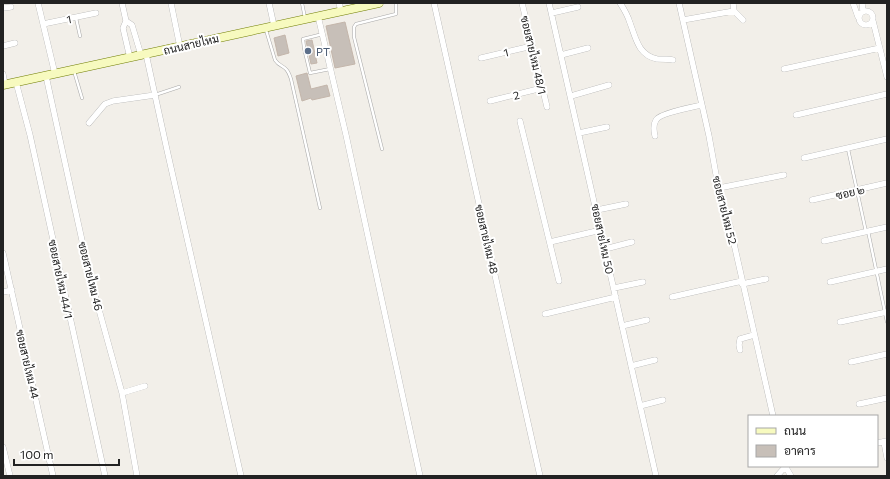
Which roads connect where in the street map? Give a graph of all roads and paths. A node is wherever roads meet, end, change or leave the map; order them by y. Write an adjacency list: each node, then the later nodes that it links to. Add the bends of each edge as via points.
1 (38, 3): 32 (street)
2 (122, 3): 30 (street)
3 (171, 3): 39 (street)
4 (269, 3): 33 (street)
5 (302, 3): 27 (lane)
6 (379, 3): 17 (main road, ถนนสายไหม)
7 (396, 3): 74 (lane, via 396,14 356,24 354,27 354,36)
8 (434, 3): 134 (street, ซอยสายไหม 48)
9 (522, 3): 38 (street, ซอยสายไหม 48/1)
10 (549, 3): 23 (street, ซอยสายไหม 50)
11 (620, 3): 46 (street, via 642,51 656,58)
12 (679, 3): 28 (street, ซอยสายไหม 52)
13 (733, 3): 20 (street)
14 (853, 3): 26 (street)
15 (862, 3): 21 (street)
16 (11, 7): 19 (street)
17 (340, 7): 24 (main road, ถนนสายไหม)
18 (578, 7): 23 (street)
19 (3, 8)
20 (734, 11): 28 (street); 29 (street)
21 (863, 11): 26 (street); 31 (street, via 871,13)
22 (96, 13): 25 (street, 1)
23 (552, 13): 43 (street, ซอยสายไหม 50)
24 (318, 16): 27 (main road, ถนนสายไหม); 34 (street)
25 (76, 17): 32 (street, 1); 35 (lane)
26 (858, 17): 31 (street, via 860,23 866,25)
27 (305, 19): 33 (main road, ถนนสายไหม)
28 (683, 20): 64 (street, ซอยสายไหม 52)
29 (743, 20)
30 (126, 21): 42 (street, via 132,25); 44 (street, via 123,28)
31 (873, 21): 41 (street)
32 (43, 24): 51 (street)
33 (270, 27): 39 (main road, ถนนสายไหม); 82 (lane, via 275,60 286,68 291,79)
34 (323, 34): 47 (street); 47 (lane, via 302,40 305,54 310,73)
35 (80, 36)
36 (15, 44): 37 (street)
37 (3, 46)
38 (532, 46): 45 (street, 1); 58 (street, ซอยสายไหม 48/1)
39 (180, 47): 42 (main road, ถนนสายไหม)
40 (588, 48): 43 (street)
41 (880, 48): 48 (street); 53 (street)
42 (144, 55): 44 (main road, ถนนสายไหม); 60 (street)
43 (561, 55): 61 (street, ซอยสายไหม 50)
44 (130, 58): 49 (main road, ถนนสายไหม)
45 (481, 58)
46 (673, 60)
47 (331, 69): 133 (street)
48 (784, 69)
49 (74, 70): 51 (main road, ถนนสายไหม); 62 (lane)
50 (3, 74): 55 (street)
51 (55, 74): 52 (main road, ถนนสายไหม)
52 (46, 76): 54 (main road, ถนนสายไหม); 117 (street, ซอยสายไหม 46, via 90,277)
53 (887, 77)
54 (16, 82): 55 (main road, ถนนสายไหม); 130 (street, ซอยสายไหม 44/1)
55 (4, 85)
56 (608, 85): 61 (street)
57 (179, 87): 60 (lane)
58 (542, 88): 63 (street, 2); 65 (street, ซอยสายไหม 48/1)
59 (887, 94): 66 (street)
60 (155, 95): 68 (street, via 105,104); 132 (street)
61 (571, 96): 70 (street, ซอยสายไหม 50)
62 (82, 98)
63 (490, 101)
64 (702, 105): 71 (street, via 658,118 654,125); 78 (street, ซอยสายไหม 52)
65 (547, 107)
66 (796, 115)
67 (520, 121): 88 (street)
68 (89, 123)
69 (607, 127): 70 (street)
70 (579, 133): 83 (street, ซอยสายไหม 50)
71 (655, 136)
72 (887, 139): 73 (street)
73 (848, 148): 75 (street); 79 (lane)
74 (382, 149)
75 (804, 158)
76 (784, 175): 78 (street)
77 (887, 183): 79 (street, ซอย ๒)
78 (719, 188): 98 (street, ซอยสายไหม 52)
79 (857, 190): 80 (street, ซอย ๒); 86 (lane)
80 (812, 200)
81 (626, 204): 83 (street)
82 (320, 208)
83 (597, 210): 85 (street, ซอยสายไหม 50)
84 (887, 227): 86 (street)
85 (601, 230): 88 (street); 90 (street, ซอยสายไหม 50)
86 (867, 231): 87 (street); 93 (lane)
87 (824, 241)
88 (550, 242): 95 (street)
89 (632, 242): 90 (street)
90 (606, 249): 99 (street, ซอยสายไหม 50)
91 (3, 253): 100 (street, ซอยสายไหม 44)
92 (887, 269): 93 (street)
93 (877, 272): 97 (street); 104 (lane)
94 (766, 279): 98 (street)
95 (559, 281)
96 (643, 282): 99 (street)
97 (830, 282)
98 (742, 283): 103 (street); 110 (street, ซอยสายไหม 52)
99 (614, 288): 102 (street, ซอยสายไหม 50)
100 (12, 290): 101 (street); 129 (street, ซอยสายไหม 44)
101 (3, 292)
102 (616, 297): 105 (street); 109 (street, ซอยสายไหม 50)
103 (672, 297)
104 (886, 312): 107 (street); 108 (lane)
105 (545, 314)
106 (647, 320): 109 (street)
107 (840, 322)
108 (887, 322)
109 (622, 326): 115 (street, ซอยสายไหม 50)
110 (754, 335): 111 (street, via 740,339); 122 (street, ซอยสายไหม 52)
111 (740, 350)
112 (887, 354): 114 (street)
113 (655, 360): 115 (street)
114 (851, 362)
115 (631, 366): 121 (street, ซอยสายไหม 50)
116 (145, 386): 117 (street)
117 (122, 393): 131 (street, ซอยสายไหม 46)
118 (887, 398): 120 (street)
119 (663, 400): 121 (street)
120 (859, 404)
121 (640, 406): 135 (street, ซอยสายไหม 50)
122 (773, 415)
123 (886, 441): 125 (street)
124 (3, 447): 128 (street)
125 (887, 458)
126 (784, 467): 136 (street)
127 (786, 467): 137 (street)
128 (10, 476)
129 (53, 476)
130 (105, 476)
131 (137, 476)
132 (241, 476)
133 (420, 476)
134 (540, 476)
135 (656, 476)
136 (777, 476)
137 (791, 476)

